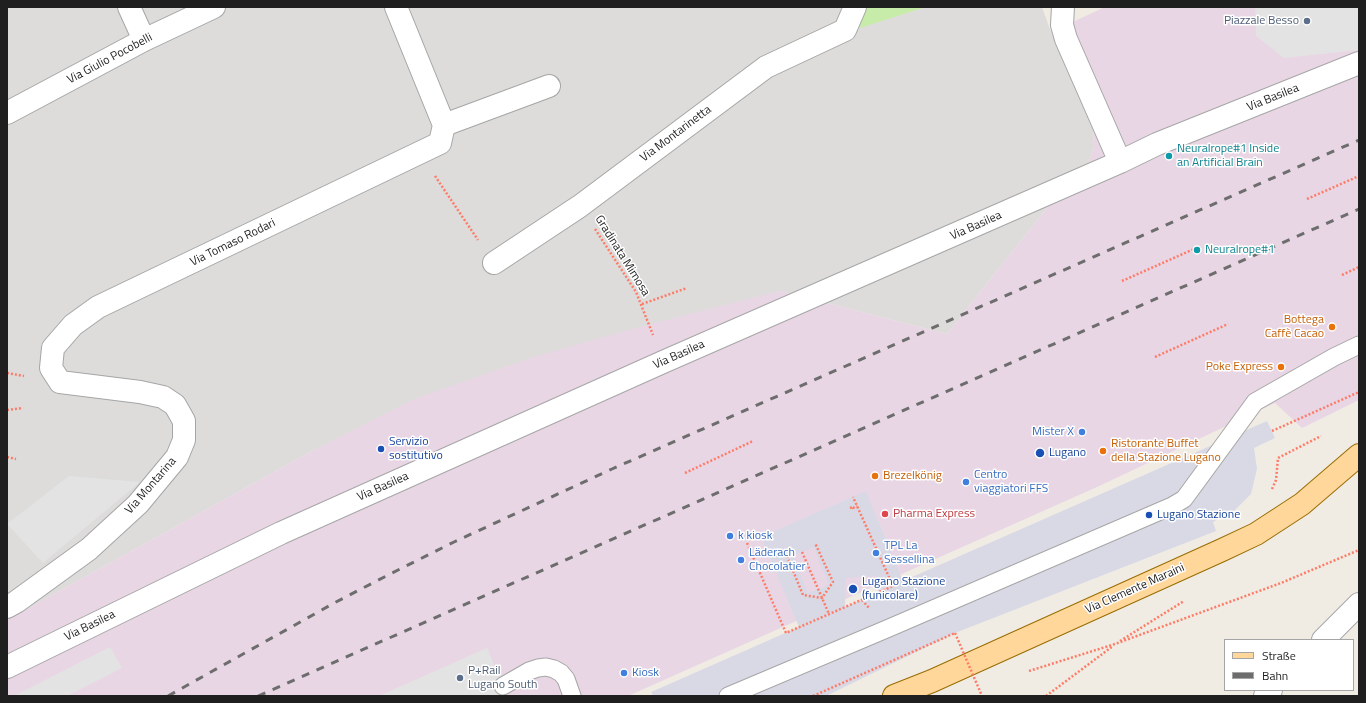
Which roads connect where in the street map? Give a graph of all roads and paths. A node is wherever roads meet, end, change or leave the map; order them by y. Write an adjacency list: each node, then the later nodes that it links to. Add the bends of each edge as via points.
1 (129, 7): 6 (street)
2 (214, 7): 6 (street, Via Giulio Pocobelli)
3 (396, 7): 10 (street)
4 (855, 7): 15 (street, Via Montarinetta, via 845,30 766,67)
5 (1063, 7): 12 (street, via 1062,25 1066,39)
6 (144, 40): 9 (street, Via Giulio Pocobelli)
7 (1359, 63): 12 (street, Via Basilea, via 1157,144)
8 (549, 86): 10 (street)
9 (7, 113)
10 (444, 125): 11 (street, Via Tomaso Rodari, via 440,143)
11 (420, 154): 17 (path); 27 (street, Via Tomaso Rodari, via 98,307 73,325 53,348 51,368)
12 (1120, 162): 26 (street, Via Basilea)
13 (1359, 176): 14 (path)
14 (1307, 198)
15 (580, 206): 17 (street, Via Montarinetta); 22 (path, Gradinata Mimosa)
16 (1194, 249): 20 (path)
17 (494, 263)
18 (1359, 267): 19 (path)
19 (1342, 275)
20 (1122, 281)
21 (687, 288): 22 (path)
22 (642, 304): 26 (path, Gradinata Mimosa)
23 (1228, 324): 25 (path)
24 (1359, 345): 57 (lane, via 1255,402 1184,499)
25 (1156, 357)
26 (663, 362): 53 (street, Via Basilea, via 281,533)
27 (60, 382): 49 (street, Via Montarina, via 163,397 175,405 184,421 184,440 177,457 133,509 89,550)
28 (1359, 392): 31 (path)
29 (23, 408): 30 (path)
30 (7, 410)
31 (1272, 431)
32 (1321, 436): 38 (path, via 1278,458 1276,480)
33 (753, 441): 37 (path)
34 (1359, 455): 59 (main road, Via Clemente Maraini, via 1302,504 1256,534)
35 (7, 457): 36 (path)
36 (16, 459)
37 (685, 473)
38 (1271, 492)
39 (853, 497): 40 (path)
40 (857, 506): 41 (path); 50 (path, via 893,586)
41 (851, 509)
42 (747, 543): 50 (path, via 786,633)
43 (815, 543): 47 (path, via 833,582)
44 (1359, 550): 52 (path, via 1280,583)
45 (802, 552): 47 (path)
46 (787, 556): 47 (path, via 803,595)
47 (822, 598): 50 (path)
48 (1359, 604): 51 (street)
49 (7, 607)
50 (829, 614)
51 (1324, 639)
52 (1115, 644): 54 (path); 61 (path)
53 (7, 667)
54 (1027, 671)
55 (503, 686): 56 (lane, via 538,668 554,669 566,679)
56 (572, 696)
57 (728, 696)
58 (813, 696): 60 (path, bridge, via 955,633)
59 (894, 696)
60 (982, 696)
61 (1046, 696)

